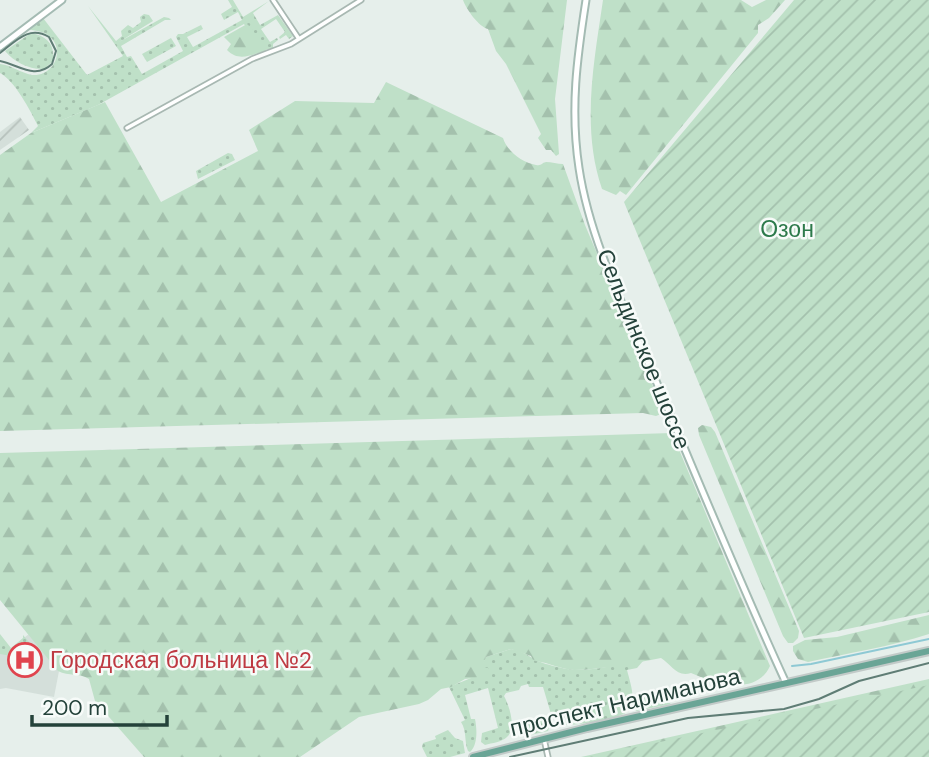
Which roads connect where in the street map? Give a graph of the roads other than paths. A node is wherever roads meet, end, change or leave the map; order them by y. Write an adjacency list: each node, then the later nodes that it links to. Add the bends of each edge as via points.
1 (62, 0): 6 (main road)
2 (273, 0): 5 (street)
3 (360, 0): 5 (street)
4 (586, 0): 9 (main road, Сельдинское шоссе, via 573,111 584,194 612,276)
5 (299, 39): 7 (street, via 252,59)
6 (0, 47)
7 (127, 128)
8 (929, 651): 9 (main road, проспект Нариманова)
9 (786, 683): 10 (main road, проспект Нариманова)
10 (544, 739): 11 (main road, проспект Нариманова); 12 (street)
11 (473, 757)
12 (548, 757)

